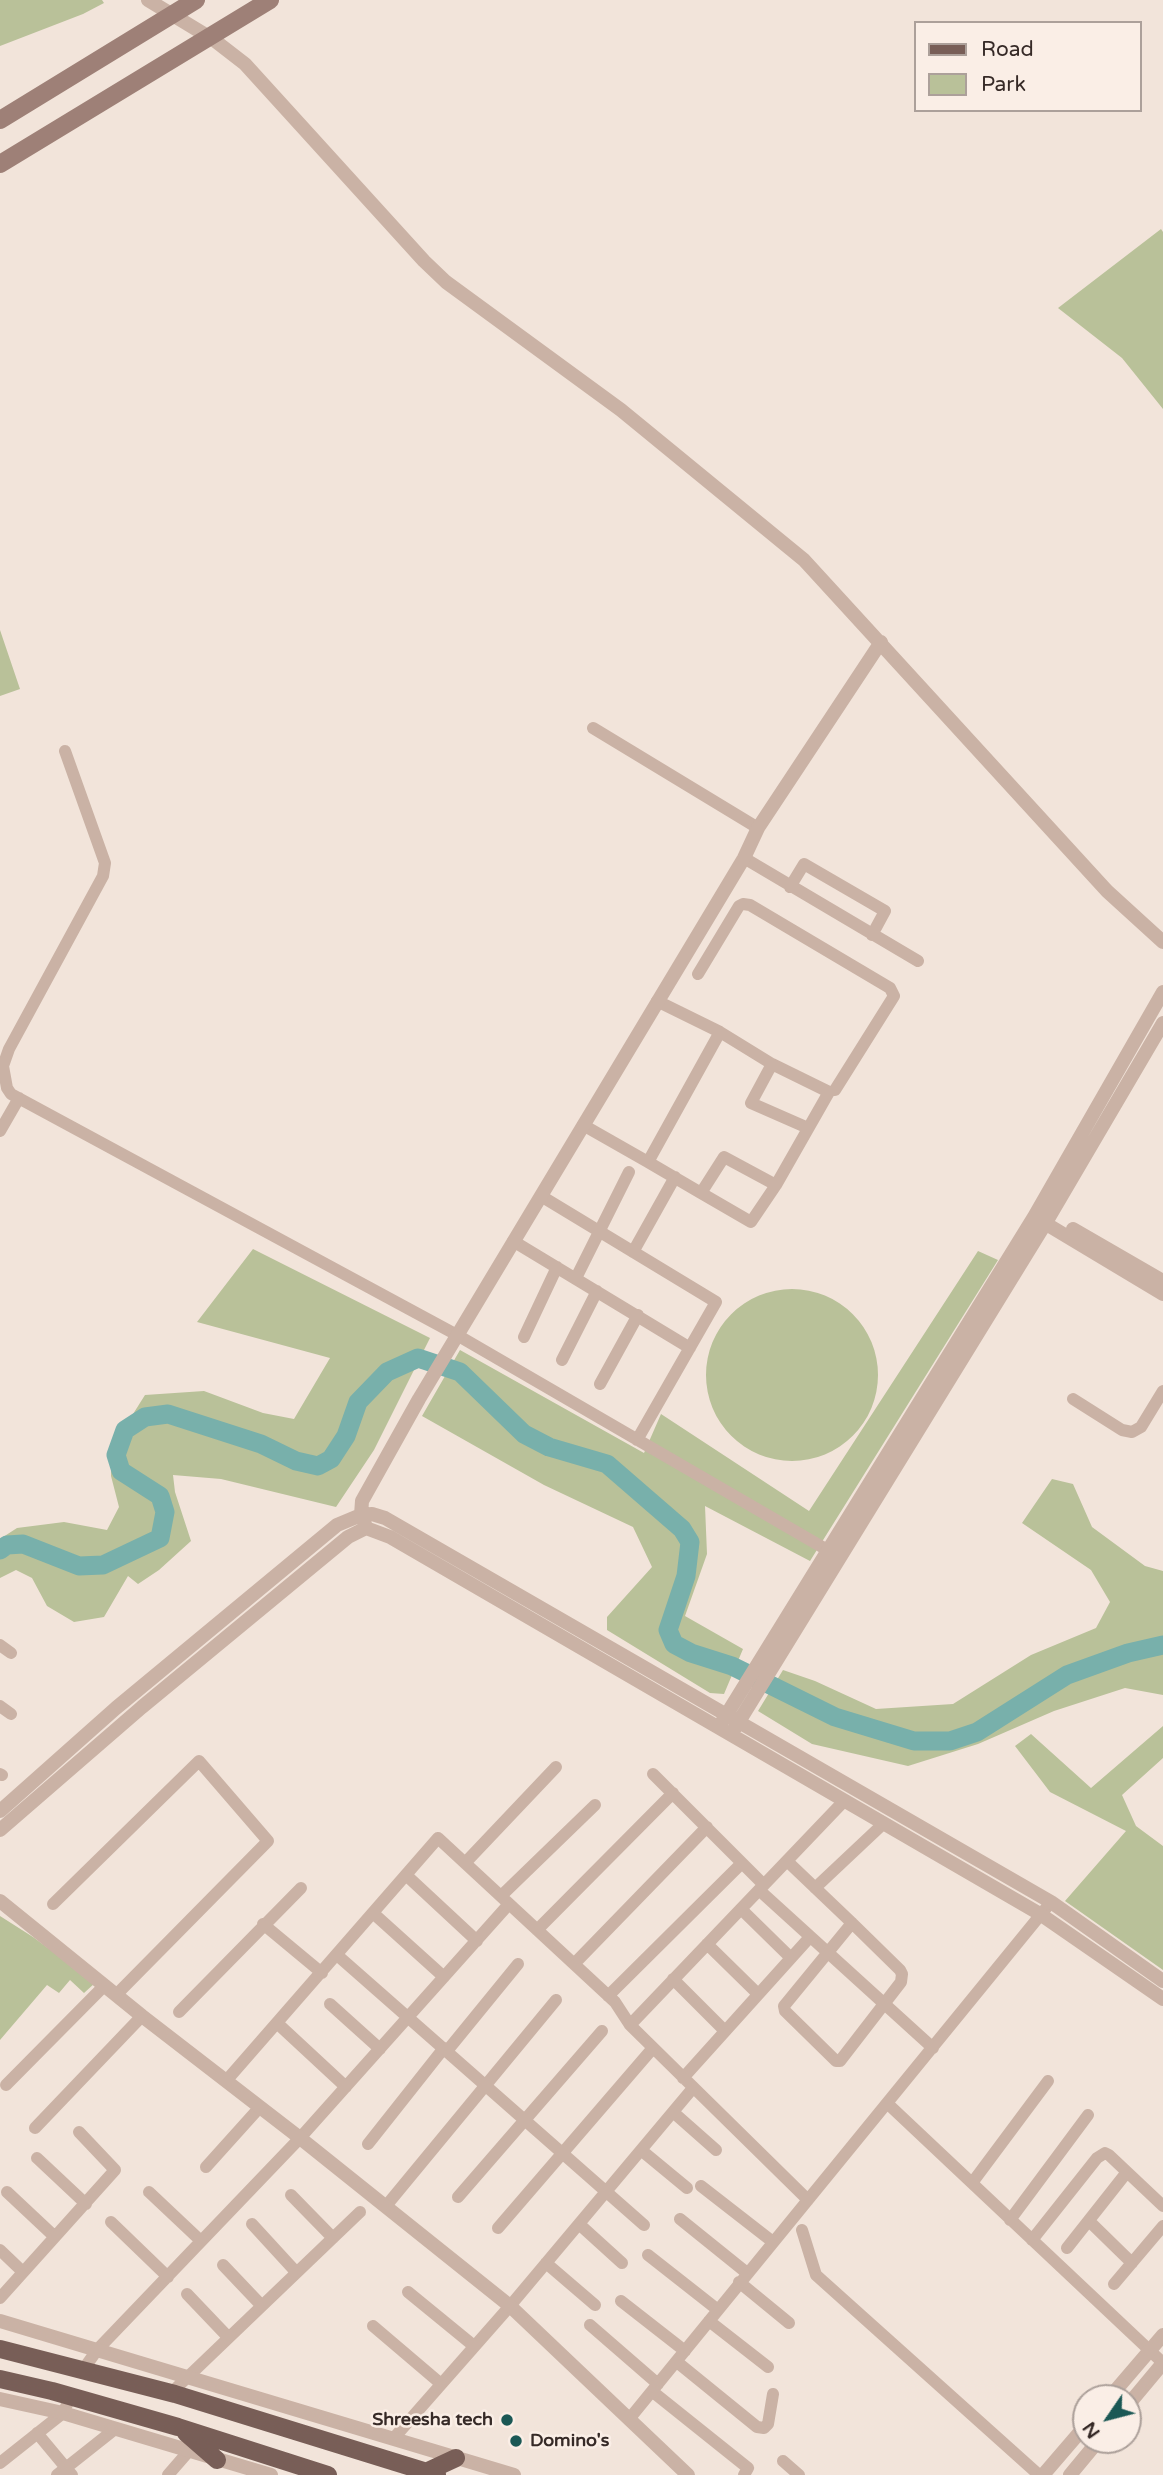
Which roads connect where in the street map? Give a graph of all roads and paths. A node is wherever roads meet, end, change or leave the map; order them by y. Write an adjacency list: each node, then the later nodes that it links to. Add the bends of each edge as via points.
1 (148, 0): 4 (street)
2 (196, 0): 4 (main road)
3 (270, 0): 5 (main road)
4 (171, 14): 5 (street); 6 (main road)
5 (207, 36): 7 (main road); 8 (street, via 245,64 446,282 621,411 804,560)
6 (0, 120)
7 (0, 164)
8 (881, 642): 11 (street); 16 (street, via 1107,891)
9 (593, 728): 11 (street)
10 (65, 751): 26 (street, via 105,863 103,876 9,1049 3,1066 7,1088)
11 (758, 828): 12 (street)
12 (744, 858): 13 (street); 15 (street)
13 (790, 887): 14 (street); 14 (street, via 804,864 885,911)
14 (872, 935): 18 (street)
15 (694, 940): 17 (street); 21 (street)
16 (1163, 942)
17 (712, 952): 19 (street); 25 (street, via 739,906 750,905 894,991)
18 (918, 961)
19 (698, 974)
20 (1163, 992): 36 (street)
21 (657, 1001): 23 (street); 27 (street)
22 (1163, 1023): 36 (street)
23 (720, 1032): 24 (street); 30 (street)
24 (772, 1064): 28 (street, via 829,1091); 28 (street, via 751,1103)
25 (835, 1090)
26 (19, 1098): 29 (street); 46 (street)
27 (583, 1125): 30 (street); 35 (street)
28 (808, 1128): 33 (street)
29 (0, 1131)
30 (648, 1162): 32 (street)
31 (629, 1172): 37 (street)
32 (675, 1177): 34 (street); 39 (street)
33 (776, 1185): 34 (street, via 724,1157); 34 (street, via 751,1222)
34 (701, 1193)
35 (541, 1196): 37 (street); 38 (street)
36 (1042, 1216): 42 (street); 54 (street)
37 (599, 1231): 39 (street); 41 (street)
38 (513, 1241): 40 (street); 46 (street)
39 (634, 1252): 47 (street, via 716,1302)
40 (557, 1267): 41 (street); 45 (street)
41 (576, 1278): 43 (street)
42 (1163, 1283)
43 (597, 1291): 44 (street); 48 (street)
44 (638, 1315): 47 (street); 49 (street)
45 (524, 1338)
46 (453, 1340): 52 (street); 53 (street, via 362,1501)
47 (690, 1348): 52 (street)
48 (562, 1360)
49 (600, 1384)
50 (1163, 1391): 51 (street, via 1141,1427 1132,1432)
51 (1073, 1399)
52 (637, 1440): 54 (street)
53 (364, 1522): 57 (street, via 372,1514 385,1518); 58 (street); 64 (street, via 337,1525 116,1707); 67 (street)
54 (833, 1554): 57 (street)
55 (0, 1645): 56 (street)
56 (11, 1653)
57 (733, 1718): 58 (street); 77 (street)
58 (725, 1732): 62 (street)
59 (556, 1767): 69 (street)
60 (653, 1774): 61 (street)
61 (673, 1793): 66 (street); 84 (street)
62 (844, 1801): 65 (street); 68 (street)
63 (595, 1805): 75 (street)
64 (0, 1811)
65 (883, 1824): 74 (street); 81 (street)
66 (707, 1827): 70 (street); 92 (street)
67 (0, 1830)
68 (787, 1861): 72 (street); 74 (street)
69 (465, 1863): 71 (street, via 438,1838); 75 (street)
70 (743, 1863): 72 (street); 99 (street)
71 (406, 1875): 80 (street); 86 (street)
72 (762, 1887): 79 (street); 85 (street)
73 (301, 1888): 83 (street)
74 (815, 1888): 82 (street)
75 (505, 1900): 84 (street); 86 (street)
76 (0, 1901): 97 (street)
77 (1051, 1902): 81 (street); 96 (street)
78 (53, 1904): 97 (street, via 199,1761 268,1840)
79 (741, 1909): 87 (street); 90 (street)
80 (373, 1913): 89 (street); 94 (street)
81 (1040, 1914): 100 (street); 112 (street)
82 (852, 1923): 88 (street); 103 (street, via 902,1974)
83 (263, 1924): 93 (street); 104 (street)
84 (537, 1930): 92 (street)
85 (810, 1937): 88 (street); 90 (street)
86 (477, 1941): 94 (street)
87 (707, 1944): 95 (street); 98 (street)
88 (827, 1953): 103 (street); 103 (street, via 784,2008 834,2060 840,2060)
89 (337, 1955): 93 (street); 106 (street)
90 (791, 1958): 98 (street)
91 (518, 1964): 114 (street)
92 (574, 1964): 99 (street)
93 (321, 1973): 107 (street)
94 (444, 1977): 106 (street)
95 (673, 1979): 108 (street); 110 (street)
96 (1163, 1980)
97 (111, 1990): 105 (street); 119 (street)
98 (758, 1994): 110 (street)
99 (608, 1996): 108 (street)
100 (1163, 1999)
101 (556, 2000): 118 (street)
102 (330, 2004): 113 (street)
103 (883, 2005): 112 (street)
104 (179, 2012)
105 (142, 2016): 116 (street); 127 (street)
106 (408, 2017): 113 (street); 114 (street)
107 (277, 2023): 116 (street); 120 (street)
108 (630, 2025): 111 (street)
109 (602, 2031): 126 (street)
110 (725, 2031): 115 (street)
111 (653, 2048): 115 (street); 133 (street)
112 (933, 2048): 122 (street)
113 (380, 2049): 120 (street)
114 (445, 2050): 118 (street); 130 (street)
115 (683, 2078): 121 (street)
116 (226, 2081): 123 (street)
117 (1048, 2081): 137 (street)
118 (484, 2084): 126 (street); 147 (street)
119 (6, 2085)
120 (346, 2087): 129 (street)
121 (694, 2088): 124 (street); 145 (street)
122 (888, 2104): 137 (street); 145 (street)
123 (260, 2107): 129 (street); 135 (street)
124 (673, 2112): 131 (street); 132 (street)
125 (1088, 2115): 151 (street)
126 (524, 2120): 133 (street); 144 (street)
127 (35, 2129)
128 (79, 2132): 146 (street, via 115,2170)
129 (300, 2138): 147 (street); 163 (street)
130 (368, 2144)
131 (641, 2150): 139 (street); 142 (street)
132 (716, 2150)
133 (562, 2152): 142 (street); 158 (street)
134 (37, 2158): 146 (street)
135 (206, 2167)
136 (1127, 2172): 148 (street); 152 (street); 162 (street, via 1109,2155 1101,2155)
137 (972, 2183): 151 (street)
138 (701, 2186): 164 (street)
139 (687, 2188)
140 (7, 2192): 160 (street)
141 (149, 2192): 163 (street)
142 (606, 2192): 155 (street); 156 (street)
143 (291, 2195): 161 (street)
144 (458, 2197)
145 (808, 2200): 164 (street)
146 (86, 2204): 160 (street)
147 (386, 2206): 183 (street)
148 (1163, 2206)
149 (360, 2212): 161 (street)
150 (680, 2219): 175 (street)
151 (1010, 2220): 162 (street)
152 (1089, 2221): 165 (street); 170 (street)
153 (111, 2222): 174 (street)
154 (252, 2224): 173 (street)
155 (579, 2224): 168 (street); 169 (street)
156 (644, 2225)
157 (1163, 2226): 170 (street)
158 (498, 2228)
159 (802, 2230): 234 (street, via 816,2275)
160 (55, 2236): 172 (street)
161 (333, 2238): 173 (street)
162 (1032, 2240): 196 (street)
163 (201, 2241): 174 (street)
164 (773, 2242): 175 (street)
165 (1067, 2248)
166 (0, 2250): 172 (street)
167 (648, 2255): 184 (street)
168 (547, 2263): 182 (street); 183 (street)
169 (622, 2263)
170 (1132, 2263): 176 (street)
171 (223, 2265): 181 (street)
172 (23, 2272): 179 (street)
173 (296, 2272): 181 (street)
174 (168, 2277): 194 (street)
175 (743, 2278): 184 (street); 187 (street)
176 (1114, 2284)
177 (408, 2292): 192 (street)
178 (187, 2294): 191 (street)
179 (0, 2298)
180 (621, 2301): 195 (street)
181 (261, 2305): 191 (street)
182 (595, 2305)
183 (510, 2306): 192 (street); 212 (street)
184 (718, 2310): 186 (street)
185 (0, 2321): 194 (street)
186 (709, 2322): 195 (street); 199 (street)
187 (789, 2323)
188 (590, 2325): 205 (street)
189 (373, 2326): 203 (street)
190 (1163, 2335): 196 (street)
191 (228, 2337): 201 (street)
192 (474, 2346): 203 (street)
193 (0, 2349): 200 (main road)
194 (97, 2350): 200 (street); 201 (street)
195 (685, 2351): 197 (street)
196 (1150, 2351): 198 (street); 204 (street)
197 (677, 2362): 205 (street); 208 (street, via 757,2427 768,2424)
198 (1163, 2363): 206 (street)
199 (768, 2367)
200 (83, 2370): 207 (main road)
201 (186, 2377): 207 (street); 216 (street)
202 (0, 2379): 209 (main road)
203 (440, 2383): 216 (street)
204 (1121, 2384)
205 (655, 2388): 212 (street); 232 (street, via 748,2468)
206 (1142, 2388)
207 (171, 2393): 225 (main road)
208 (773, 2394)
209 (71, 2396): 211 (street); 213 (main road)
210 (0, 2399): 211 (street)
211 (63, 2413): 214 (street); 215 (street)
212 (630, 2418): 231 (street)
213 (178, 2427): 221 (main road); 229 (main road)
214 (115, 2429): 218 (street); 224 (street)
215 (37, 2433): 223 (street); 224 (street)
216 (393, 2439): 220 (street)
217 (1072, 2441): 234 (street)
218 (188, 2452): 221 (street); 227 (street)
219 (1087, 2454): 235 (street)
220 (456, 2458): 225 (main road); 230 (street)
221 (218, 2460): 228 (street)
222 (783, 2462): 233 (street)
223 (0, 2464): 226 (street)
224 (65, 2472)
225 (432, 2473)
226 (8, 2475)
227 (168, 2475)
228 (271, 2475)
229 (328, 2475)
230 (514, 2475)
231 (688, 2475)
232 (744, 2475)
233 (799, 2475)
234 (1041, 2475)
235 (1070, 2475)

